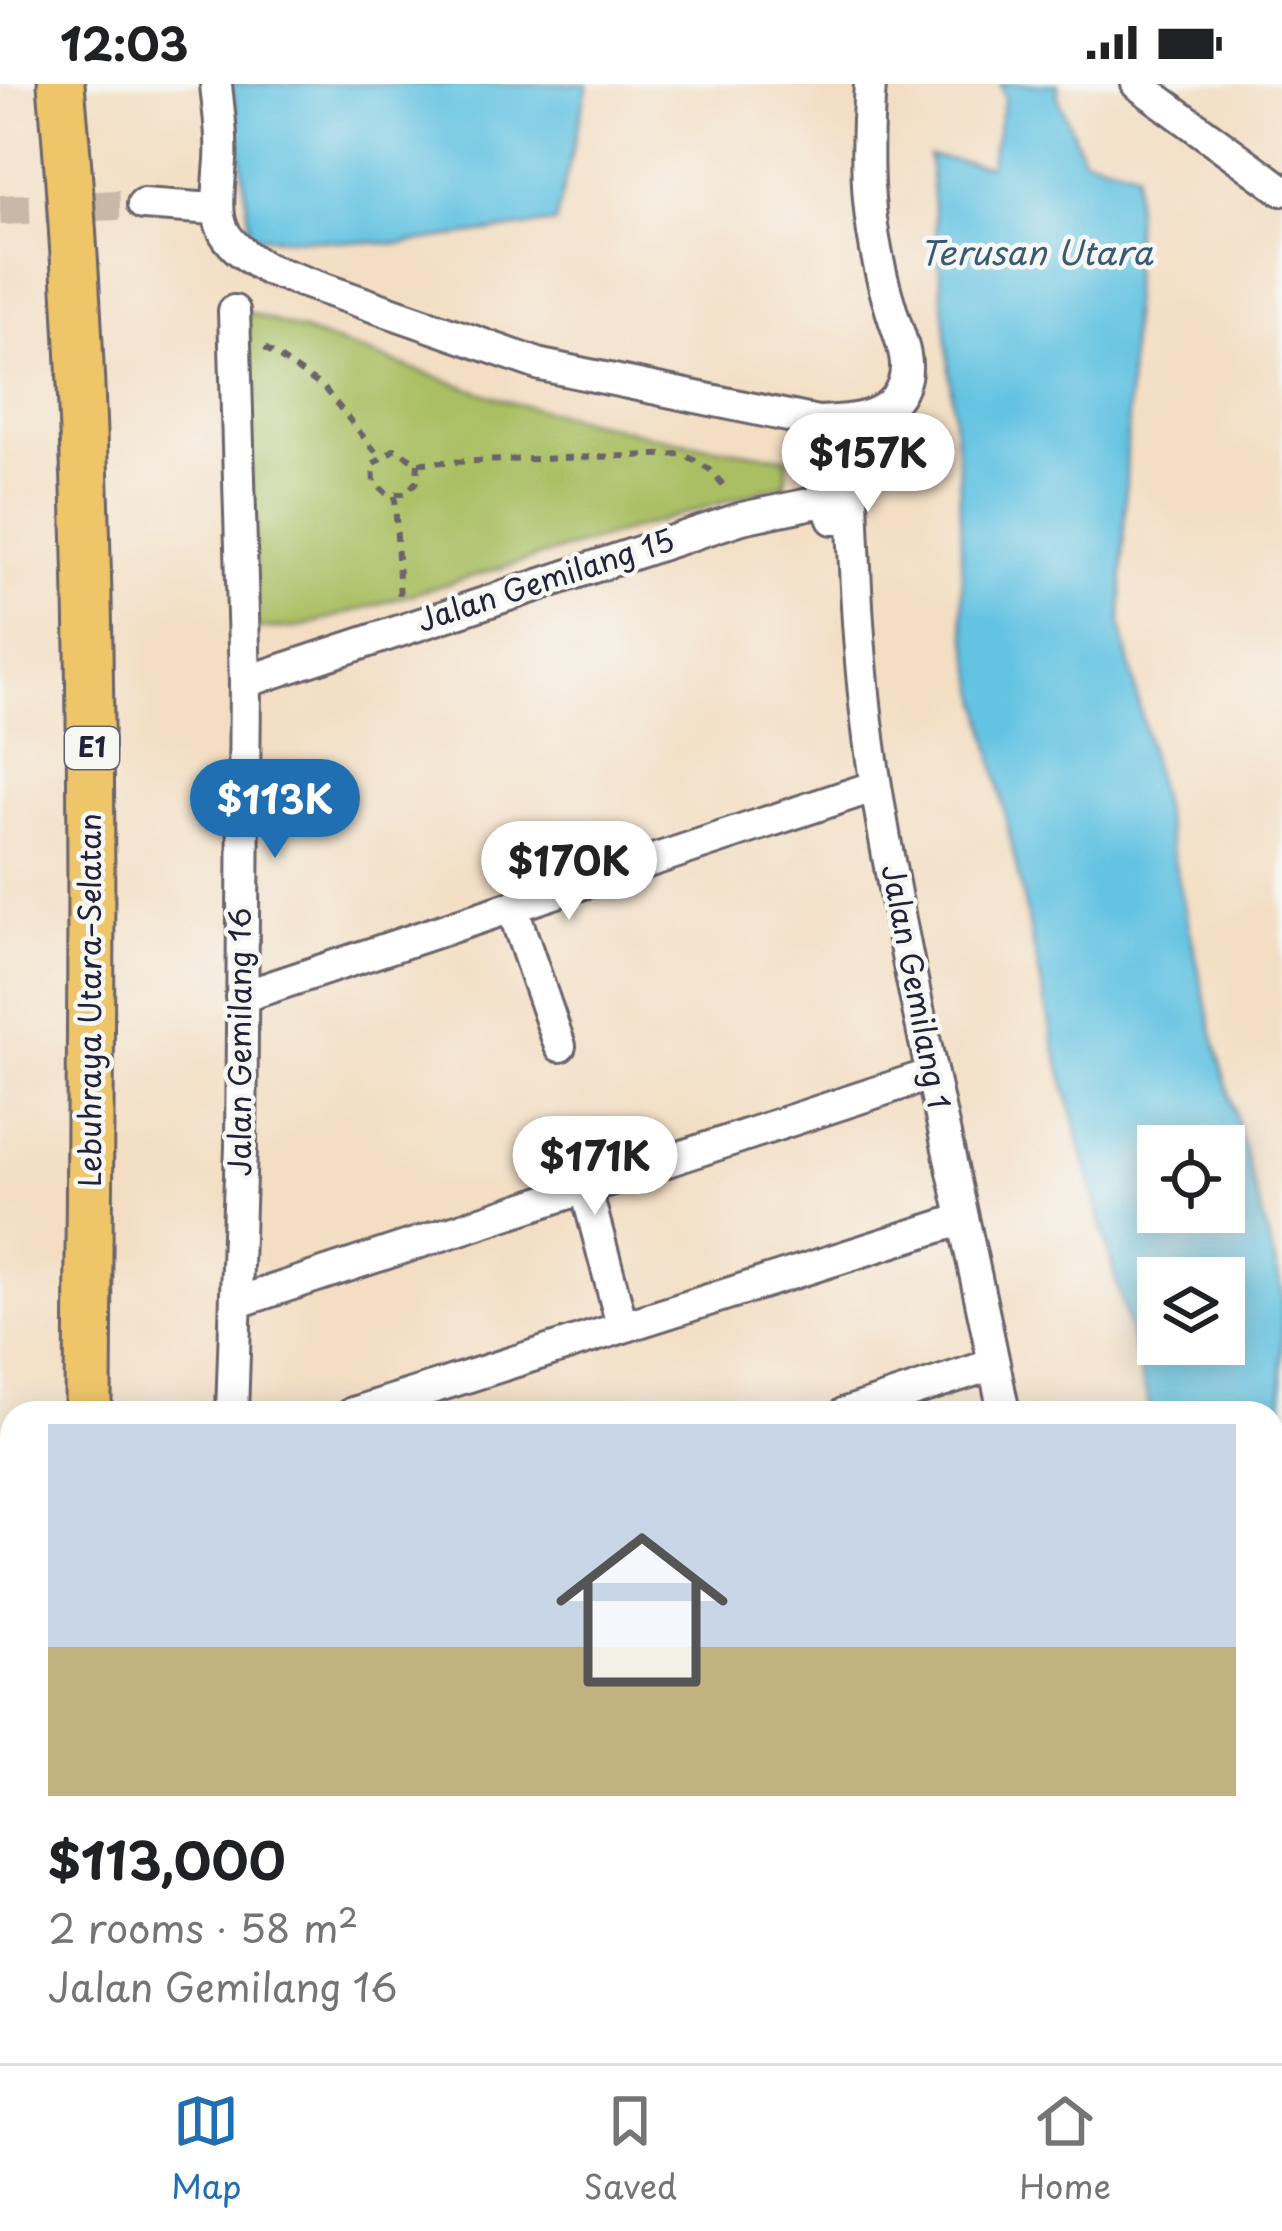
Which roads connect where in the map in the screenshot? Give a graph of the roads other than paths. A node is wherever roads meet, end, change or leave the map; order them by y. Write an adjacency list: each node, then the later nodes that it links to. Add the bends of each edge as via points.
1 (61, 84): 23 (highway, Lebuhraya Utara–Selatan / E1, via 91,635)
2 (216, 84): 7 (street, via 222,157)
3 (870, 84): 10 (street, via 865,204 908,365 887,409)
4 (1137, 84): 5 (street)
5 (1282, 190)
6 (143, 204): 7 (street)
7 (214, 209): 9 (street, via 241,254 268,269 560,370)
8 (235, 320): 12 (street, Jalan Gemilang 16)
9 (817, 422): 10 (street); 11 (street)
10 (849, 422): 11 (street)
11 (838, 498): 12 (street, Jalan Gemilang 15, via 742,518); 13 (street, Jalan Gemilang 1)
12 (245, 682): 15 (street, Jalan Gemilang 16)
13 (876, 786): 14 (street); 17 (street, Jalan Gemilang 1)
14 (512, 907): 15 (street); 16 (street)
15 (241, 997): 20 (street, Jalan Gemilang 16)
16 (560, 1046)
17 (932, 1073): 18 (street); 19 (street, Jalan Gemilang 1)
18 (585, 1186): 20 (street); 21 (street)
19 (960, 1220): 21 (street); 22 (street, Jalan Gemilang 1)
20 (238, 1302): 24 (street, Jalan Gemilang 16)
21 (622, 1325): 25 (street)
22 (994, 1364): 26 (street); 27 (street, Jalan Gemilang 1)
23 (88, 1401)
24 (233, 1401)
25 (390, 1401)
26 (881, 1401)
27 (1002, 1401)

